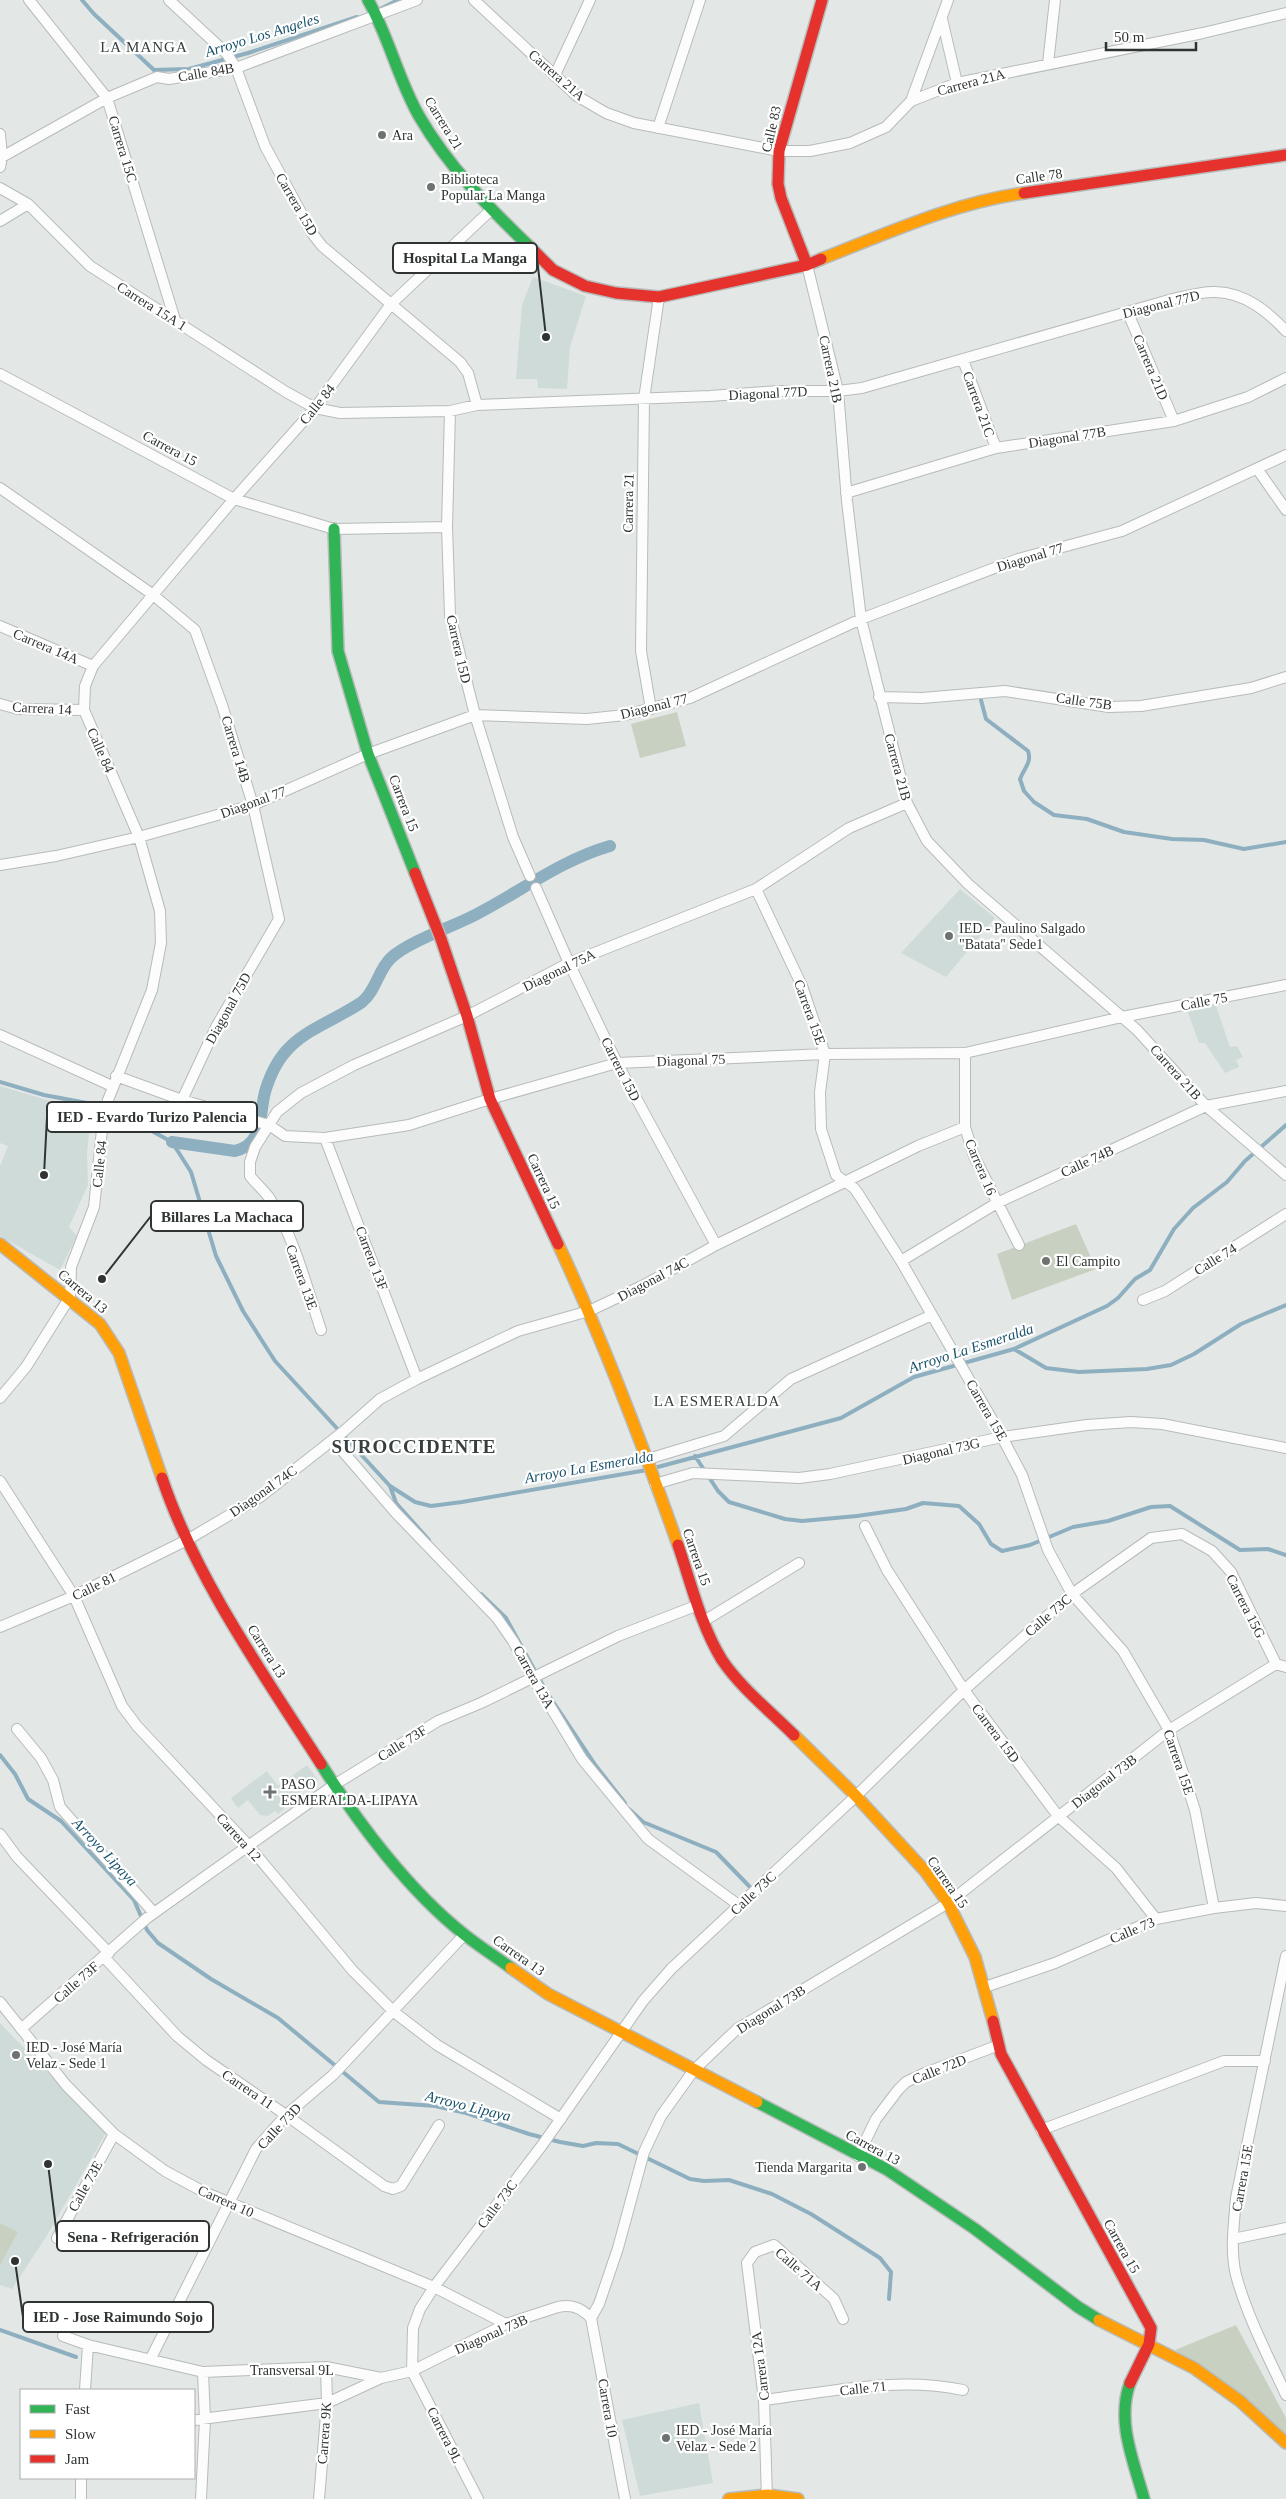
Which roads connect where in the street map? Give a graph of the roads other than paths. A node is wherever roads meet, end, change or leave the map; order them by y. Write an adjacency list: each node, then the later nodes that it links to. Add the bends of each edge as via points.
1 (29, 0): 18 (street, Carrera 15C)
2 (169, 0): 14 (street, Carrera 15D)
3 (368, 0): 12 (street, Carrera 21)
4 (416, 0): 12 (street, Calle 84B)
5 (474, 0): 16 (street, Carrera 21A)
6 (590, 0): 16 (street)
7 (700, 0): 20 (street)
8 (822, 0): 22 (street, Calle 83)
9 (948, 0): 13 (street)
10 (1055, 0): 15 (street)
11 (1286, 13): 15 (street, Carrera 21A)
12 (377, 16): 14 (street, Calle 84B); 27 (street, Carrera 21, via 419,115 450,162)
13 (942, 18): 17 (street); 19 (street)
14 (231, 61): 18 (street, Calle 84B, via 169,79 157,77); 31 (street, Carrera 15D, via 265,146 312,233 322,246)
15 (1048, 64): 17 (street, Carrera 21A)
16 (555, 76): 20 (street, Carrera 21A, via 577,96 606,113)
17 (957, 83): 19 (street, Carrera 21A)
18 (107, 98): 24 (street, Calle 84B); 33 (street, Carrera 15C)
19 (911, 102): 22 (street, Carrera 21A, via 886,127 850,143 810,151)
20 (658, 128): 22 (street, Carrera 21A)
21 (0, 134): 24 (street)
22 (779, 151): 29 (street, Calle 83, via 781,198)
23 (1286, 155): 29 (street, Calle 78, via 996,197 934,214)
24 (1, 162)
25 (0, 188): 26 (street, Carrera 15A 1)
26 (28, 204): 28 (street); 33 (street, Carrera 15A 1, via 90,266)
27 (491, 210): 30 (street, Carrera 21, via 530,250 570,280 616,293); 31 (street, Calle 84)
28 (0, 221)
29 (807, 265): 30 (street, Carrera 21); 38 (street, Carrera 21B)
30 (659, 297): 39 (street, Carrera 21)
31 (391, 304): 40 (street, Carrera 15D, via 460,362 468,373); 41 (street, Calle 84)
32 (1128, 312): 34 (street, Diagonal 77D, via 1215,291 1244,298 1270,314); 35 (street, Diagonal 77D); 43 (street, Carrera 21D)
33 (175, 320): 41 (street, Carrera 15A 1)
34 (1286, 331)
35 (963, 360): 38 (street, Diagonal 77D, via 862,388); 44 (street, Carrera 21C)
36 (0, 374): 49 (street, Carrera 15)
37 (1286, 378): 43 (street, Diagonal 77B, via 1248,397)
38 (838, 391): 39 (street, Diagonal 77D); 48 (street, Carrera 21B)
39 (644, 398): 40 (street, Diagonal 77D); 60 (street, Carrera 21, via 641,651)
40 (477, 405): 42 (street, Diagonal 77D)
41 (316, 408): 42 (street, Diagonal 77D, via 340,413); 49 (street, Calle 84)
42 (450, 411): 51 (street, Carrera 15D)
43 (1174, 421): 44 (street, Diagonal 77B)
44 (996, 448): 48 (street, Diagonal 77B)
45 (1286, 455): 46 (street, Diagonal 77)
46 (1258, 470): 50 (street); 54 (street, Diagonal 77, via 1122,531 1018,559)
47 (0, 488): 53 (street, Carrera 14B)
48 (846, 493): 54 (street, Carrera 21B)
49 (234, 499): 52 (street, Carrera 15); 53 (street, Calle 84)
50 (1286, 510)
51 (447, 527): 52 (street, Carrera 15); 62 (street, Carrera 15D, via 450,615)
52 (334, 529): 63 (street, Carrera 15, via 338,651)
53 (152, 594): 56 (street, Calle 84); 65 (street, Carrera 14B, via 195,630)
54 (861, 619): 58 (street, Carrera 21B); 60 (street, Diagonal 77, via 690,698)
55 (0, 626): 56 (street, Carrera 14A)
56 (93, 666): 61 (street, Calle 84, via 85,686)
57 (1286, 676): 58 (street, Calle 75B, via 1251,688 1141,706 1109,707 1005,690 922,698)
58 (879, 697): 64 (street, Carrera 21B)
59 (0, 704): 61 (street, Carrera 14, via 18,709)
60 (651, 709): 62 (street, Diagonal 77, via 587,719)
61 (84, 710): 66 (street, Calle 84)
62 (474, 715): 63 (street, Diagonal 77); 68 (street, Carrera 15D, via 513,837)
63 (368, 754): 65 (street, Diagonal 77); 74 (street, Carrera 15, via 439,934)
64 (906, 803): 70 (street, Diagonal 75A, via 848,828); 75 (street, Carrera 21B, via 927,841 968,884)
65 (253, 805): 66 (street, Diagonal 77); 71 (street, Carrera 14B)
66 (139, 837): 67 (street, Diagonal 77); 80 (street, Calle 84, via 160,911 161,943 152,990)
67 (0, 865)
68 (530, 876)
69 (536, 888): 72 (street, Carrera 15D)
70 (756, 889): 72 (street, Diagonal 75A); 78 (street, Carrera 15E, via 802,986)
71 (279, 920): 83 (street, Diagonal 75D, via 216,1027)
72 (568, 963): 74 (street, Diagonal 75A); 79 (street, Carrera 15D)
73 (1286, 985): 75 (street, Calle 75)
74 (467, 1016): 82 (street, Carrera 15); 85 (street, Diagonal 75A, via 354,1065 300,1093)
75 (1122, 1017): 77 (street, Diagonal 75); 84 (street, Carrera 21B, via 1156,1048)
76 (0, 1035): 80 (street)
77 (965, 1053): 78 (street, Diagonal 75); 86 (street, Carrera 16)
78 (825, 1054): 79 (street, Diagonal 75); 90 (street, Carrera 15E, via 820,1092 821,1129 836,1175)
79 (617, 1063): 82 (street, Diagonal 75); 94 (street, Carrera 15D)
80 (114, 1081): 83 (street); 97 (street, Calle 84, via 104,1114 94,1207 71,1267)
81 (1286, 1091): 84 (street, Calle 74B)
82 (490, 1099): 87 (street, Diagonal 75, via 409,1125); 99 (street, Carrera 15)
83 (182, 1100): 85 (street)
84 (1206, 1106): 88 (street, Carrera 21B); 91 (street, Calle 74B)
85 (262, 1124): 87 (street, Diagonal 75, via 286,1136); 89 (street, Diagonal 75A, via 250,1162)
86 (965, 1127): 90 (street, Diagonal 74C); 91 (street, Carrera 16, via 974,1156)
87 (325, 1138): 102 (street, Carrera 13F)
88 (1286, 1175)
89 (250, 1176): 101 (street, Carrera 13E, via 277,1212)
90 (844, 1183): 94 (street, Diagonal 74C); 96 (street, Carrera 15E, via 854,1188)
91 (997, 1203): 95 (street, Carrera 16); 96 (street, Calle 74B)
92 (1286, 1214): 98 (street, Calle 74, via 1165,1291)
93 (0, 1244): 97 (street, Carrera 13)
94 (716, 1245): 99 (street, Diagonal 74C)
95 (1019, 1245)
96 (901, 1262): 100 (street, Carrera 15E)
97 (70, 1297): 103 (street, via 26,1366); 111 (street, Carrera 13, via 100,1324 119,1353 169,1500)
98 (1143, 1300)
99 (589, 1312): 102 (street, Diagonal 74C, via 518,1331); 107 (street, Carrera 15)
100 (932, 1315): 104 (street, Carrera 15E); 107 (street, via 791,1380 724,1436)
101 (321, 1330)
102 (417, 1379): 105 (street, Diagonal 74C, via 380,1399)
103 (0, 1398)
104 (1002, 1437): 106 (street, Diagonal 73G, via 1131,1422 1162,1424); 109 (street, Diagonal 73G, via 859,1470 798,1478 707,1473); 114 (street, Carrera 15E, via 1022,1475 1047,1547)
105 (334, 1439): 111 (street, Diagonal 74C, via 260,1497); 121 (street, Carrera 13A, via 497,1618)
106 (1286, 1448)
107 (649, 1461): 109 (street, Carrera 15)
108 (0, 1481): 115 (street, Carrera 12)
109 (655, 1482): 116 (street, Carrera 15)
110 (865, 1526): 122 (street, Carrera 15D, via 887,1570)
111 (186, 1540): 115 (street, Calle 81); 125 (street, Carrera 13, via 241,1639)
112 (1212, 1551): 114 (street, Calle 73C, via 1182,1534 1150,1538); 119 (street, Carrera 15G, via 1231,1572)
113 (799, 1563): 117 (street)
114 (1072, 1594): 122 (street, Calle 73C); 124 (street, Carrera 15E, via 1123,1651)
115 (74, 1596): 118 (street, Calle 81); 129 (street, Carrera 12, via 122,1706)
116 (698, 1605): 117 (street, Carrera 15); 121 (street, Calle 73F, via 618,1636)
117 (704, 1621): 126 (street, Carrera 15, via 722,1659 738,1680)
118 (0, 1627)
119 (1276, 1664): 120 (street); 124 (street, Diagonal 73B)
120 (1286, 1667)
121 (534, 1677): 125 (street, Calle 73F, via 438,1721); 131 (street, Carrera 13A, via 582,1759 648,1839)
122 (964, 1690): 126 (street, Calle 73C); 127 (street, Carrera 15D)
123 (17, 1729): 134 (street, via 41,1758 53,1780 60,1807)
124 (1169, 1730): 127 (street, Diagonal 73B); 133 (street, Carrera 15E, via 1195,1810)
125 (334, 1785): 129 (street, Calle 73F); 136 (street, Carrera 13, via 408,1882)
126 (856, 1796): 130 (street, Carrera 15, via 925,1871); 131 (street, Calle 73C)
127 (1058, 1816): 130 (street, Diagonal 73B); 135 (street, Carrera 15D, via 1116,1868)
128 (0, 1834): 137 (street, Carrera 11)
129 (249, 1846): 134 (street, Calle 73F); 141 (street, Carrera 12, via 353,1971)
130 (948, 1903): 139 (street, Carrera 15, via 975,1957); 146 (street, Diagonal 73B, via 737,2029)
131 (740, 1906): 143 (street, Calle 73C, via 671,1969)
132 (1286, 1906): 133 (street, Calle 73, via 1256,1903)
133 (1214, 1908): 135 (street, Calle 73)
134 (146, 1918): 137 (street, Calle 73F)
135 (1156, 1919): 139 (street, Calle 73, via 1055,1963)
136 (464, 1936): 141 (street, Calle 73D); 143 (street, Carrera 13, via 548,1994)
137 (106, 1955): 142 (street, Calle 73F); 147 (street, Carrera 11, via 177,2036)
138 (1286, 1956): 145 (street, Carrera 15E)
139 (985, 1987): 144 (street, Carrera 15)
140 (0, 2002): 142 (street, Carrera 10)
141 (394, 2012): 147 (street, Calle 73D, via 333,2075); 148 (street, Carrera 12, via 437,2045)
142 (22, 2029): 151 (street, Carrera 10, via 66,2085)
143 (620, 2032): 146 (street, Carrera 13); 148 (street, Calle 73C)
144 (999, 2045): 150 (street, Carrera 15); 152 (street, Calle 72D, via 906,2082 876,2119)
145 (1264, 2061): 150 (street, via 1224,2061); 156 (street, Carrera 15E, via 1236,2198)
146 (694, 2070): 152 (street, Carrera 13); 159 (street, Diagonal 73B, via 661,2116 642,2156 618,2248)
147 (286, 2115): 149 (street, Carrera 11, via 384,2186 393,2189 400,2186); 153 (street, Calle 73D, via 256,2149)
148 (561, 2119): 158 (street, Calle 73C)
149 (439, 2125)
150 (1040, 2130): 163 (street, Carrera 15, via 1151,2328)
151 (114, 2134): 153 (street, Carrera 10, via 165,2171); 155 (street, Calle 73E)
152 (858, 2156): 163 (street, Carrera 13, via 886,2169 975,2229 1078,2307 1111,2328)
153 (230, 2203): 158 (street, Carrera 10); 165 (street, Calle 73D)
154 (1286, 2228): 156 (street)
155 (57, 2238)
156 (1233, 2239): 172 (street, Carrera 15E, via 1236,2274 1261,2343)
157 (747, 2263): 160 (street, Calle 71A, via 755,2252 774,2246 834,2299); 173 (street, Carrera 12A)
158 (434, 2287): 161 (street, Carrera 10); 168 (street, Calle 73C, via 413,2328)
159 (591, 2318): 161 (street, Diagonal 73B, via 581,2308 565,2305); 184 (street, Carrera 10)
160 (843, 2319)
161 (506, 2324): 168 (street, Diagonal 73B)
162 (63, 2336): 164 (street, Transversal 9L)
163 (1148, 2344): 177 (street, via 1194,2368 1240,2401); 187 (street, via 1128,2390 1126,2414 1128,2450)
164 (88, 2345): 165 (street, Transversal 9L); 170 (street)
165 (151, 2358): 167 (street, Transversal 9L)
166 (326, 2367): 167 (street, Transversal 9L); 169 (street, Transversal 9L); 174 (street, Carrera 9K)
167 (203, 2372): 176 (street)
168 (412, 2372): 169 (street, Diagonal 73B); 183 (street, Carrera 9L)
169 (381, 2378): 174 (street, Diagonal 73B)
170 (85, 2389)
171 (963, 2390): 173 (street, Calle 71, via 918,2384 879,2385)
172 (1286, 2395)
173 (764, 2400): 179 (street, Carrera 12A)
174 (327, 2403): 176 (street, Diagonal 73B); 182 (street, Carrera 9K)
175 (195, 2420): 176 (street, Diagonal 73B)
176 (205, 2420): 181 (street)
177 (1286, 2443)
178 (82, 2479): 180 (street)
179 (768, 2497): 185 (street); 186 (street)
180 (81, 2499)
181 (201, 2499)
182 (319, 2499)
183 (478, 2499)
184 (625, 2499)
185 (730, 2499)
186 (798, 2499)
187 (1144, 2499)

